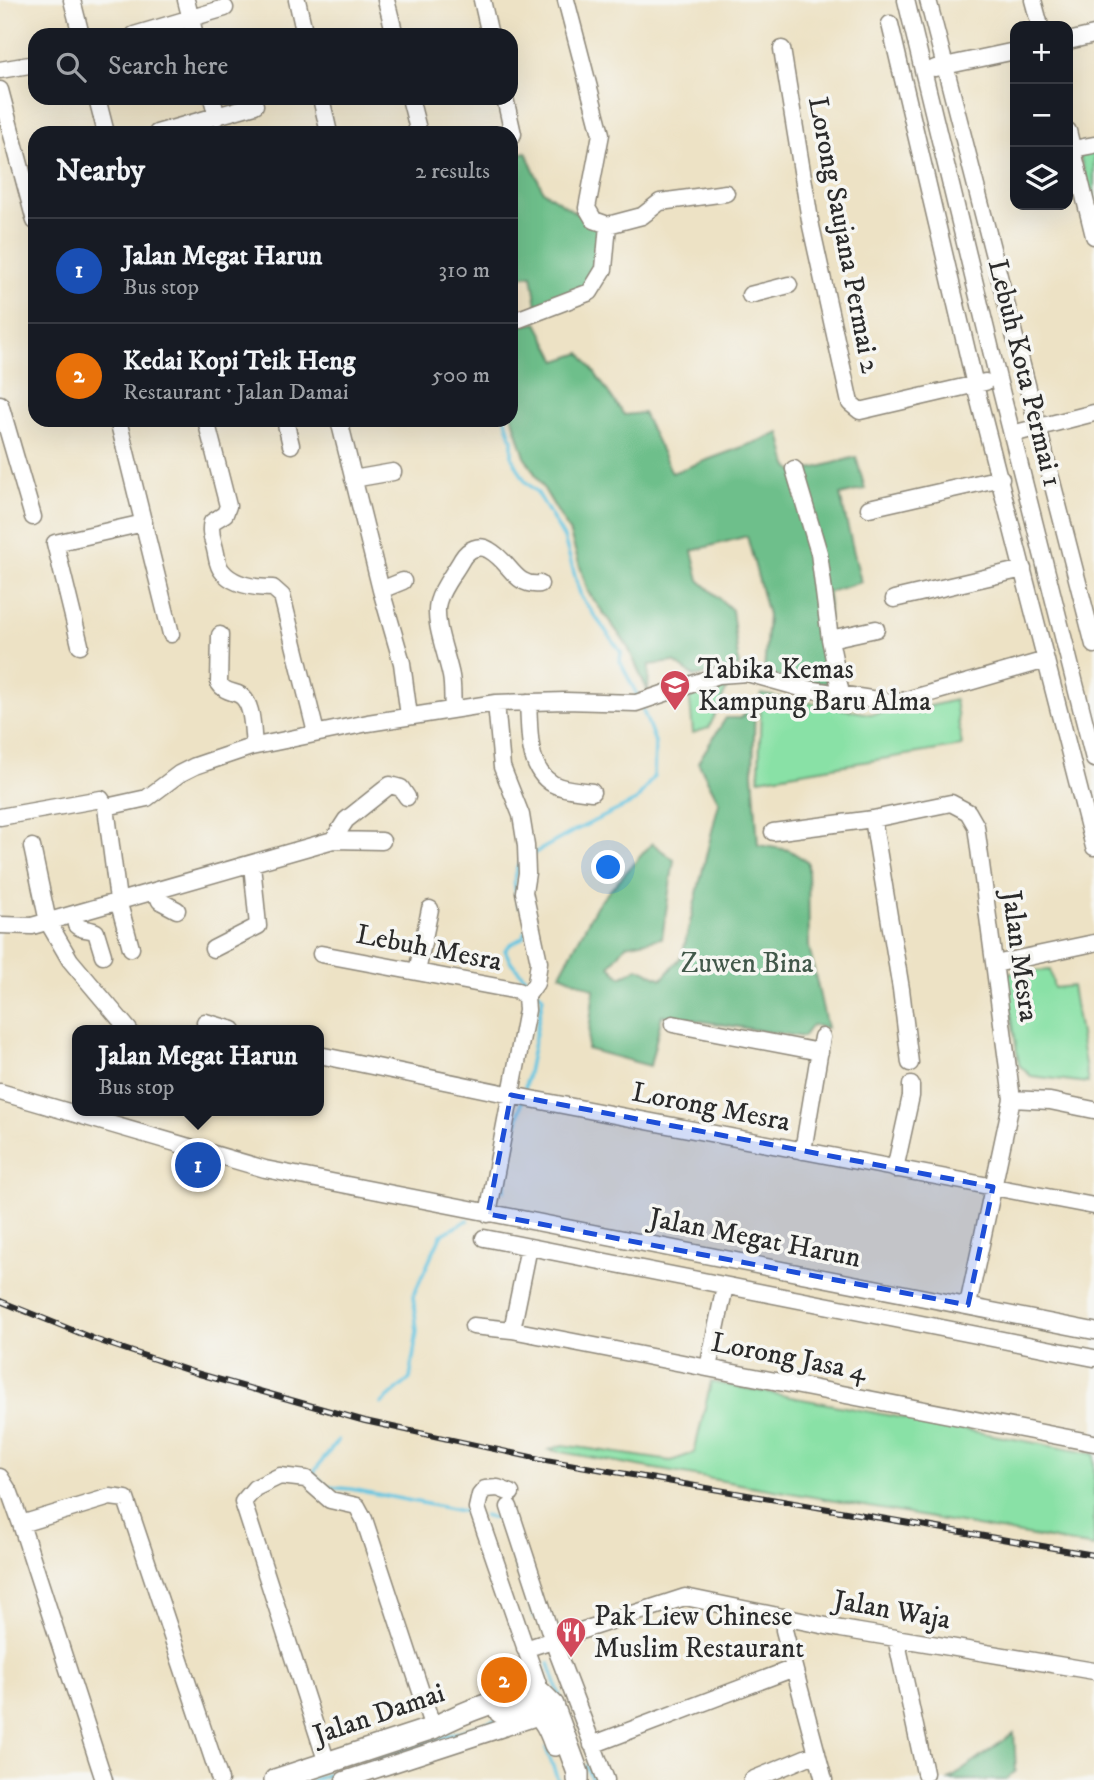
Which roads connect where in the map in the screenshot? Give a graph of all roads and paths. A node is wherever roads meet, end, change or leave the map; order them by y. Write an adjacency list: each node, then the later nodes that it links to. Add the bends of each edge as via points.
1 (72, 0): 14 (street)
2 (186, 0): 11 (street)
3 (297, 0): 17 (street)
4 (386, 0): 18 (street)
5 (482, 0): 19 (street)
6 (566, 0): 47 (street, via 601,134 587,208 594,220)
7 (906, 0): 27 (street, Lebuh Kota Permai 1)
8 (928, 0): 25 (street, Lebuh Kota Permai 1)
9 (1033, 0): 12 (street)
10 (225, 8): 11 (street)
11 (191, 18): 15 (street); 16 (street)
12 (1039, 21)
13 (890, 24): 53 (street)
14 (79, 28)
15 (157, 28)
16 (193, 28)
17 (303, 28)
18 (393, 28)
19 (488, 28)
20 (1094, 35): 21 (street)
21 (1073, 40)
22 (782, 49): 53 (street, Lorong Saujana Permai 2, via 811,226 850,403 860,411)
23 (1010, 52): 25 (street)
24 (28, 65): 26 (street)
25 (944, 66): 27 (street); 60 (street, Lebuh Kota Permai 1)
26 (0, 70)
27 (923, 71): 52 (street, Lebuh Kota Permai 1)
28 (0, 90): 46 (street)
29 (99, 105): 36 (street)
30 (214, 105): 35 (street)
31 (323, 105): 38 (street)
32 (412, 105): 39 (street)
33 (507, 105): 40 (street)
34 (255, 106): 35 (street)
35 (217, 117): 37 (street)
36 (104, 126)
37 (183, 126)
38 (327, 126)
39 (417, 126)
40 (511, 126)
41 (1094, 145): 42 (street)
42 (1073, 149): 48 (street)
43 (1094, 161): 44 (street, via 1087,163)
44 (1094, 190)
45 (726, 193): 47 (street, via 660,202 642,216)
46 (28, 195)
47 (608, 225): 51 (street, via 604,269 590,292)
48 (1094, 236)
49 (789, 285): 50 (street)
50 (750, 295)
51 (518, 319)
52 (998, 379): 53 (street, Lorong Saujana Permai 2); 61 (street, Lebuh Kota Permai 1)
53 (975, 385): 66 (street)
54 (0, 404): 68 (street)
55 (1094, 413): 60 (street)
56 (120, 427): 69 (street)
57 (208, 427): 87 (street, via 228,506 210,529 219,566 244,585 273,588 282,596)
58 (287, 427): 62 (street)
59 (340, 427): 65 (street)
60 (1037, 427): 61 (street); 79 (street, Lebuh Kota Permai 1)
61 (1012, 434): 89 (street, Lebuh Kota Permai 1)
62 (291, 445)
63 (794, 469): 78 (street, via 819,553)
64 (393, 472): 65 (street)
65 (353, 478): 73 (street)
66 (1001, 478): 67 (street); 70 (street)
67 (869, 508)
68 (33, 517)
69 (144, 523): 76 (street); 80 (street, via 55,543)
70 (1023, 569): 74 (street); 81 (street)
71 (403, 581): 73 (street)
72 (540, 584): 85 (street, via 521,582 487,548 476,547 466,553 439,600 437,614 452,679)
73 (382, 590): 86 (street, via 402,663)
74 (894, 599)
75 (876, 629): 78 (street)
76 (171, 634)
77 (220, 635): 88 (street, via 219,683 248,704)
78 (830, 639): 82 (street)
79 (1094, 645)
80 (80, 646)
81 (1046, 660): 82 (street, via 897,703); 99 (street)
82 (841, 694): 83 (street, via 734,672 642,701)
83 (528, 702): 84 (street); 90 (street, via 532,753 539,771 552,784)
84 (496, 703): 85 (street); 115 (street, via 502,766 521,815 527,858 524,892 539,962)
85 (453, 708): 86 (street)
86 (409, 716): 87 (street)
87 (316, 733): 88 (street)
88 (254, 746): 92 (street, via 195,765 147,798)
89 (1094, 759)
90 (592, 792)
91 (407, 797): 96 (street, via 401,788 390,785 346,820)
92 (101, 803): 93 (street); 102 (street)
93 (0, 817)
94 (873, 819): 95 (street, Jalan Mesra); 113 (street, Jalan Mesra, via 951,803 968,812 976,826); 121 (street)
95 (773, 832)
96 (333, 840): 97 (street); 100 (street)
97 (382, 841)
98 (33, 846): 106 (street)
99 (1094, 847)
100 (252, 864): 101 (street); 110 (street, via 258,926)
101 (156, 892): 102 (street); 104 (street, via 160,901)
102 (118, 900): 105 (street); 109 (street)
103 (430, 909): 114 (street)
104 (177, 910)
105 (75, 915): 106 (street); 112 (street, via 80,929 96,932)
106 (48, 922): 107 (street); 118 (street, via 70,960)
107 (0, 925)
108 (1094, 943): 113 (street)
109 (131, 948)
110 (213, 948)
111 (321, 954): 114 (street, Lebuh Mesra)
112 (103, 955)
113 (995, 964): 125 (street, Jalan Mesra)
114 (417, 972): 115 (street, Lebuh Mesra)
115 (531, 990): 124 (street)
116 (205, 1022): 119 (street)
117 (673, 1024): 129 (street, via 821,1044)
118 (125, 1025)
119 (216, 1025)
120 (324, 1056): 124 (street, Lorong Mesra)
121 (910, 1063)
122 (911, 1084): 130 (street)
123 (0, 1092): 127 (street, Jalan Megat Harun)
124 (520, 1097): 129 (street, Lorong Mesra); 133 (street)
125 (1012, 1099): 126 (street); 131 (street, Jalan Mesra)
126 (1094, 1110)
127 (72, 1113)
128 (84, 1116): 133 (street, Jalan Megat Harun, via 265,1168)
129 (803, 1151): 130 (street, Lorong Mesra)
130 (895, 1169): 131 (street, Lorong Mesra)
131 (993, 1187): 132 (street, Lorong Mesra); 139 (street, Jalan Mesra)
132 (1094, 1206)
133 (488, 1214): 135 (street, Jalan Megat Harun)
134 (484, 1238): 136 (street, Jalan Megat Harun)
135 (653, 1246): 137 (street); 139 (street, Jalan Megat Harun)
136 (529, 1247): 137 (street, Jalan Megat Harun); 141 (street)
137 (649, 1270): 138 (street, Jalan Megat Harun)
138 (725, 1286): 143 (street, Jalan Megat Harun); 144 (street)
139 (968, 1305): 142 (street, Jalan Megat Harun)
140 (473, 1326): 141 (street, Lorong Jasa 4)
141 (512, 1330): 144 (street, Lorong Jasa 4)
142 (1094, 1331)
143 (1094, 1358)
144 (708, 1368): 145 (street, Lorong Jasa 4)
145 (1094, 1443)
146 (0, 1477): 147 (street)
147 (21, 1524): 161 (street); 162 (street, via 110,1497 126,1499)
148 (784, 1617): 149 (street, Jalan Waja); 150 (street, Jalan Waja, via 685,1597); 152 (street)
149 (896, 1638): 153 (street, Jalan Waja); 160 (street)
150 (553, 1641): 151 (street, Jalan Waja); 151 (street, via 510,1500 498,1488 485,1489 477,1508); 157 (street)
151 (525, 1649): 154 (street)
152 (794, 1668): 157 (street); 158 (street)
153 (1094, 1671)
154 (541, 1693): 156 (main road, Jalan Damai, via 522,1694); 166 (main road, via 553,1705)
155 (540, 1716): 156 (main road, via 521,1706); 164 (street); 165 (main road)
156 (433, 1728): 159 (main road, Jalan Damai); 159 (street, via 357,1506 330,1500 306,1479 280,1476 255,1488 243,1502)
157 (592, 1745): 167 (street)
158 (817, 1753): 168 (street); 169 (street)
159 (327, 1763): 163 (main road, Jalan Damai)
160 (925, 1773)
161 (104, 1780)
162 (220, 1780)
163 (275, 1780)
164 (344, 1780)
165 (568, 1780)
166 (578, 1780)
167 (606, 1780)
168 (751, 1780)
169 (824, 1780)

